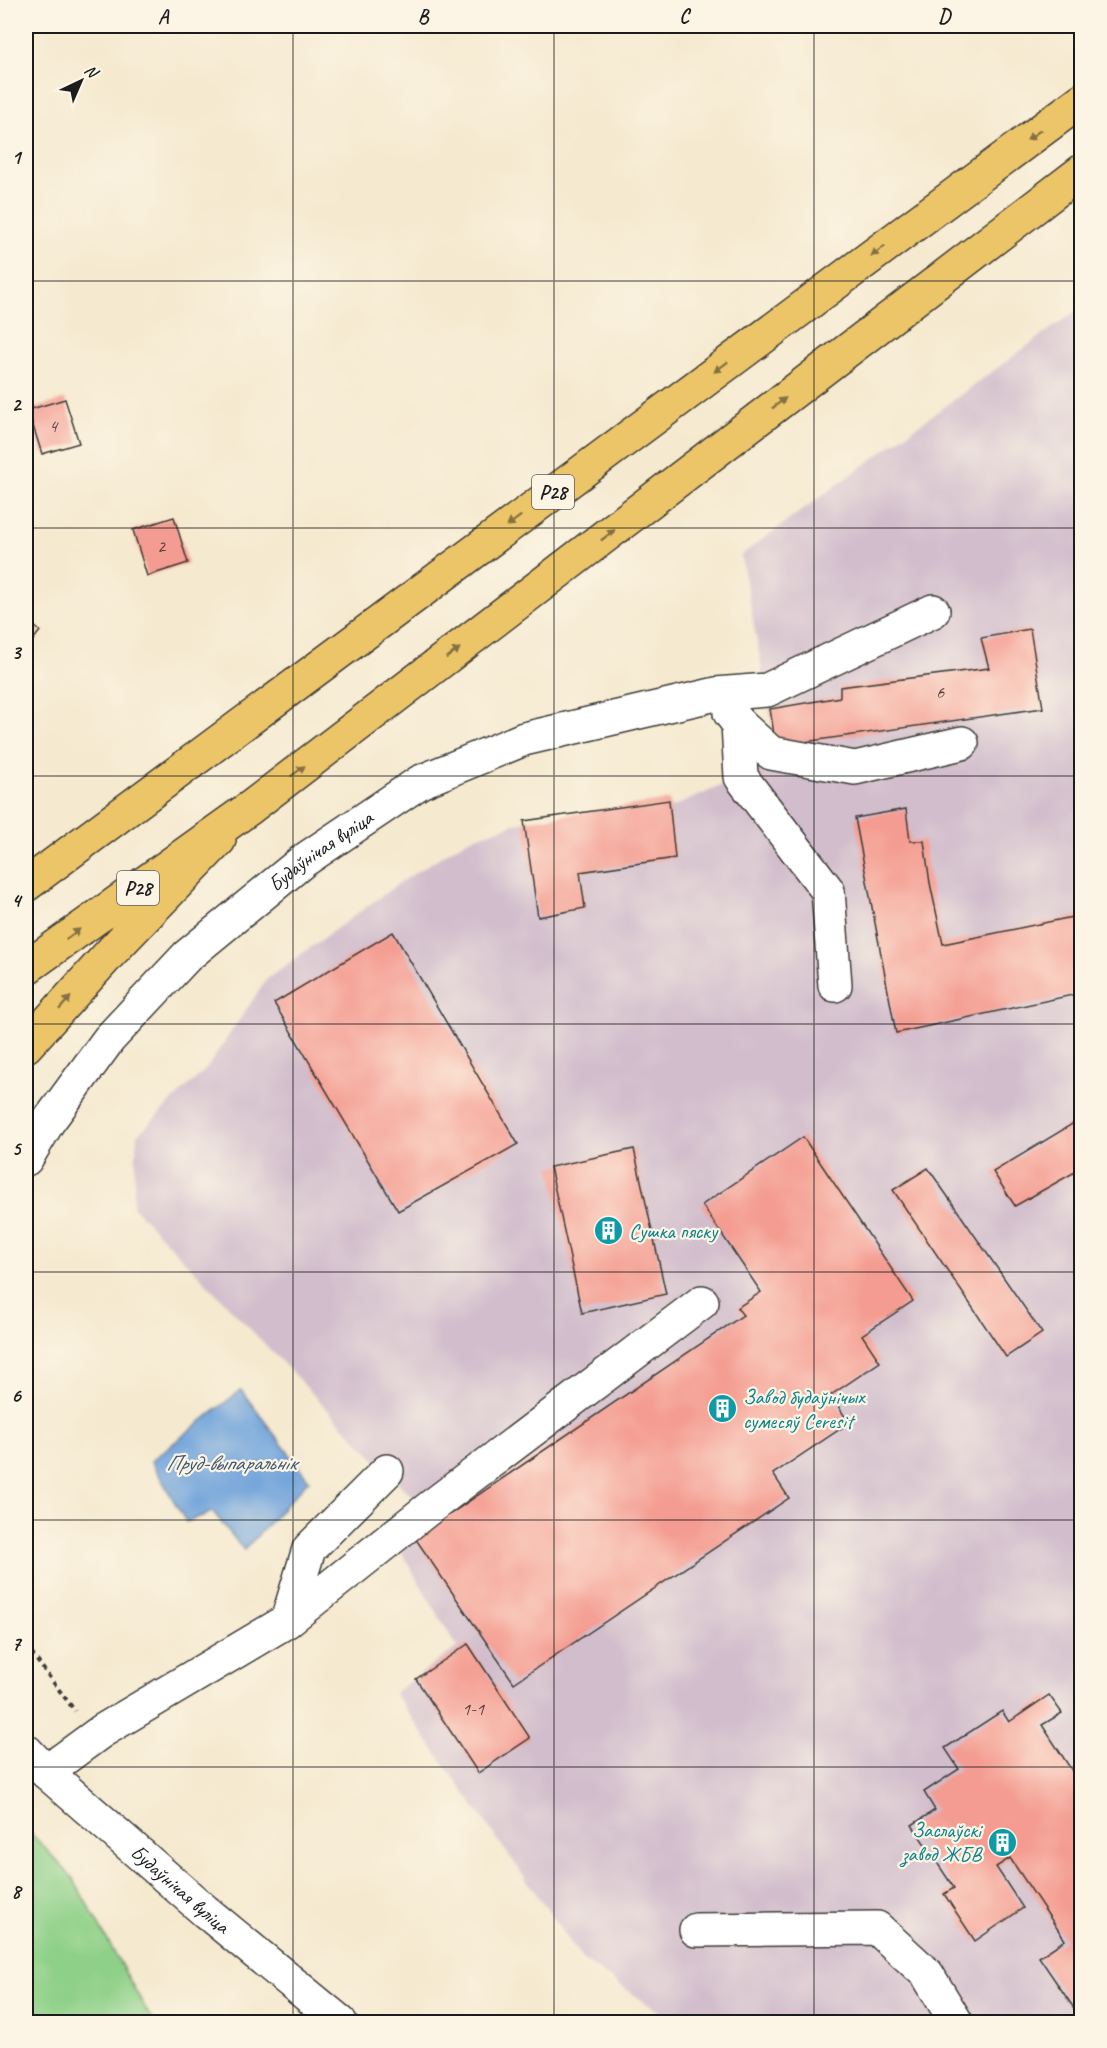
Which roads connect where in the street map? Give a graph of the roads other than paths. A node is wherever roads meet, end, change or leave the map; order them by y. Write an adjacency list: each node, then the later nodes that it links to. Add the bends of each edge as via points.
1 (1082, 100): 8 (main road, Р28, one-way to 8)
2 (1082, 171): 7 (main road, Р28, one-way to 2)
3 (933, 611): 4 (street, Будаўнічая вуліца, via 767,690)
4 (716, 694): 5 (street); 12 (street, Будаўнічая вуліца, via 524,739 420,782 303,861 187,956 109,1039)
5 (738, 723): 6 (street, via 771,753 855,768); 10 (street, via 741,777 828,891)
6 (962, 743)
7 (251, 807): 9 (main road, Р28, one-way to 7); 11 (main road, one-way to 7)
8 (26, 885)
9 (26, 968)
10 (835, 985)
11 (26, 1046)
12 (26, 1159)
13 (702, 1302): 15 (street)
14 (387, 1470): 15 (street, via 309,1549)
15 (287, 1621): 16 (street, via 102,1731)
16 (36, 1762): 18 (street, Будаўнічая вуліца, via 205,1911)
17 (696, 1930): 19 (street, via 878,1928 927,1974)
18 (339, 2022)
19 (956, 2022)

